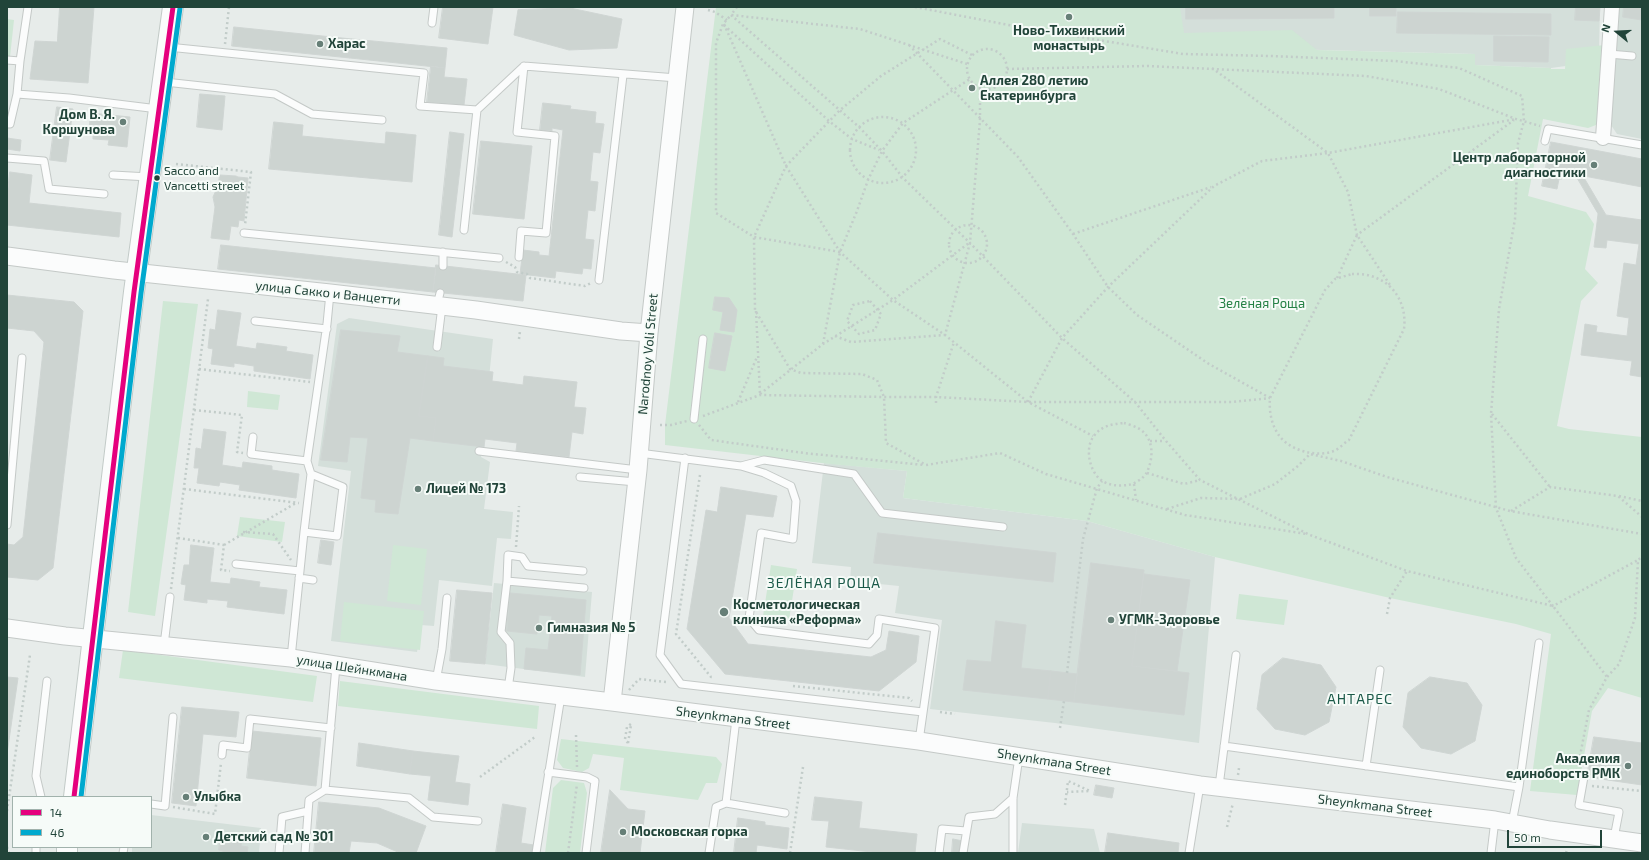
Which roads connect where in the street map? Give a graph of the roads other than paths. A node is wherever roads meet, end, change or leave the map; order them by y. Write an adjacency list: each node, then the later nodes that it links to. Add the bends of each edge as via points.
1 (28, 7): 11 (lane)
2 (173, 7): 7 (main road)
3 (434, 7): 6 (lane)
4 (686, 7): 14 (street, Narodnoy Voli Street)
5 (1612, 7): 8 (street)
6 (432, 24)
7 (168, 47): 15 (main road); 18 (lane, via 424,73 420,106)
8 (1609, 54): 9 (lane); 21 (street)
9 (1632, 56)
10 (7, 60): 11 (lane)
11 (20, 61): 16 (lane)
12 (524, 66): 13 (lane); 18 (lane); 32 (lane, via 517,132 555,136 546,233 521,231)
13 (623, 75): 14 (lane); 36 (lane)
14 (677, 78): 41 (street, Narodnoy Voli Street)
15 (163, 82): 17 (main road); 19 (lane, via 275,94 312,114)
16 (17, 94): 17 (lane); 20 (lane, via 10,124)
17 (159, 109): 26 (main road)
18 (477, 110): 28 (lane)
19 (382, 120)
20 (7, 124)
21 (1603, 138): 22 (lane, via 1548,128); 23 (lane)
22 (1545, 140)
23 (1642, 145)
24 (7, 158): 27 (lane, via 44,161 49,189)
25 (113, 175): 26 (lane)
26 (150, 177): 35 (main road)
27 (104, 194)
28 (464, 230)
29 (244, 233): 30 (lane)
30 (443, 252): 33 (lane); 34 (lane)
31 (7, 256): 35 (street, улица Сакко и Ванцетти)
32 (519, 257)
33 (499, 258)
34 (443, 266)
35 (137, 272): 37 (street, улица Сакко и Ванцетти); 66 (main road)
36 (599, 280)
37 (330, 292): 38 (street, улица Сакко и Ванцетти); 40 (lane)
38 (440, 301): 41 (street, улица Сакко и Ванцетти, via 521,316); 43 (lane)
39 (255, 321): 40 (lane)
40 (327, 329): 49 (lane)
41 (649, 333): 51 (street, Narodnoy Voli Street)
42 (703, 340): 45 (lane)
43 (437, 347)
44 (22, 358): 54 (lane)
45 (694, 419)
46 (253, 437): 49 (lane, via 251,454)
47 (479, 451): 51 (lane)
48 (685, 458): 50 (lane); 51 (lane); 78 (lane, via 660,655 681,684)
49 (307, 461): 52 (lane)
50 (741, 466): 55 (lane, via 764,460 854,474 882,513); 78 (lane, via 764,473 791,486 796,501 793,539 760,533 749,618 759,630 868,644 877,635 879,619 936,628)
51 (638, 468): 53 (lane); 77 (street, Narodnoy Voli Street)
52 (311, 474): 56 (lane); 56 (lane, via 343,487 337,536)
53 (580, 477)
54 (7, 525)
55 (1002, 526)
56 (304, 532): 59 (lane)
57 (236, 564): 59 (lane)
58 (582, 571): 61 (lane, via 528,566 522,557 508,555)
59 (299, 575): 60 (lane); 70 (lane)
60 (313, 580)
61 (507, 581): 62 (lane); 75 (lane, via 501,632 510,643 511,668)
62 (584, 588)
63 (170, 597): 68 (lane)
64 (447, 598): 74 (lane)
65 (7, 628): 66 (street)
66 (92, 639): 68 (street, улица Шейнкмана); 94 (main road)
67 (1539, 643): 91 (lane)
68 (164, 645): 70 (street, улица Шейнкмана)
69 (1236, 655): 83 (lane)
70 (291, 658): 71 (street, улица Шейнкмана)
71 (336, 666): 74 (street, улица Шейнкмана); 81 (lane)
72 (1380, 670): 86 (lane)
73 (47, 681): 93 (lane, via 36,776)
74 (436, 681): 75 (street, улица Шейнкмана)
75 (508, 689): 76 (street, улица Шейнкмана)
76 (561, 696): 77 (street, улица Шейнкмана); 87 (lane)
77 (612, 702): 80 (street, Sheynkmana Street)
78 (923, 712): 82 (lane)
79 (173, 717): 97 (lane, via 164,806)
80 (736, 719): 82 (street, Sheynkmana Street); 96 (lane)
81 (331, 728): 85 (lane, via 250,719 247,748 223,745); 92 (lane)
82 (919, 741): 84 (street, Sheynkmana Street)
83 (1224, 746): 86 (lane); 90 (lane)
84 (1019, 757): 89 (street, Sheynkmana Street); 95 (lane)
85 (222, 758)
86 (1366, 766): 91 (lane)
87 (548, 772): 108 (lane); 109 (lane, via 587,777 595,781)
88 (1584, 777): 104 (lane, via 1579,805 1619,812)
89 (1200, 785): 90 (street, Sheynkmana Street); 114 (lane)
90 (1219, 786): 100 (street, Sheynkmana Street)
91 (1519, 787): 102 (lane)
92 (325, 790): 98 (lane, via 309,800); 101 (lane, via 409,798 433,817)
93 (41, 796)
94 (74, 796)
95 (1013, 798): 103 (lane, via 995,814 968,816); 113 (lane)
96 (726, 803): 99 (lane); 110 (lane, via 716,807)
97 (152, 804)
98 (308, 811): 106 (lane, via 282,817); 107 (lane)
99 (785, 813)
100 (1495, 820): 102 (street); 115 (lane)
101 (478, 821)
102 (1512, 823): 104 (street)
103 (966, 831): 111 (lane, via 942,829); 112 (lane)
104 (1614, 840): 105 (street)
105 (1642, 843)
106 (279, 853)
107 (305, 853)
108 (536, 853)
109 (586, 853)
110 (709, 853)
111 (938, 853)
112 (963, 853)
113 (1013, 853)
114 (1189, 853)
115 (1491, 853)

